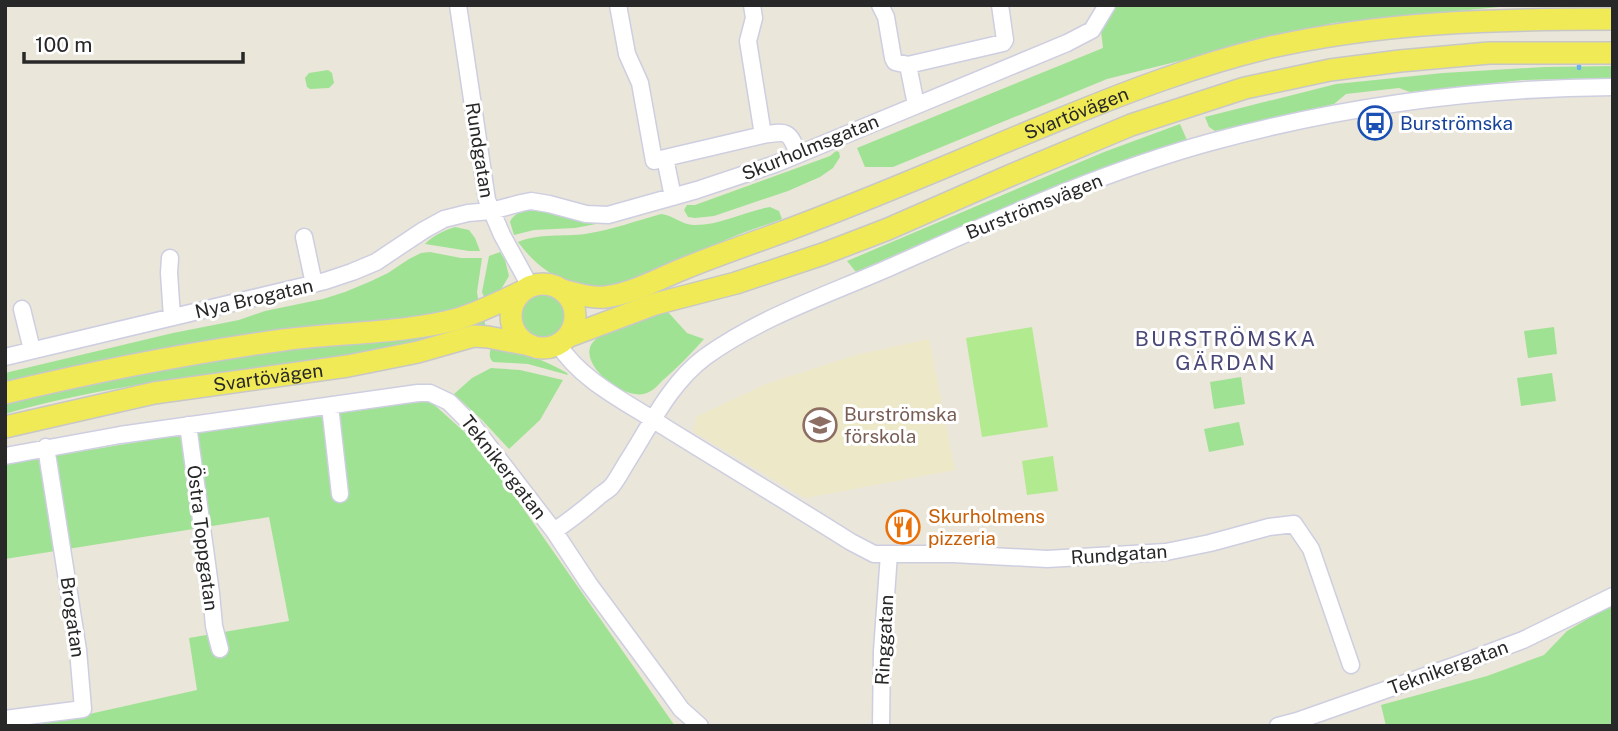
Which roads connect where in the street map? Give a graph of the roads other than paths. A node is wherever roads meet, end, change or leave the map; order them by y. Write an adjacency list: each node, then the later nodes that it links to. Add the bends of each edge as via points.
1 (458, 5): 18 (street, Rundgatan)
2 (618, 5): 16 (street, via 627,54 640,83 654,161)
3 (752, 5): 14 (street, via 748,41)
4 (880, 5): 10 (street, via 893,58)
5 (1000, 5): 8 (street, via 1003,43)
6 (1107, 5): 11 (street, Skurholmsgatan, via 1092,30)
7 (1613, 19): 23 (main road, Svartövägen, via 1413,24 1267,48 1116,97 631,291 601,297)
8 (985, 47): 10 (street); 11 (street)
9 (1613, 53): 26 (main road, Svartövägen, via 1489,53 1400,61 1245,88 1131,125 823,254 655,304)
10 (908, 65): 13 (street)
11 (992, 73): 13 (street, Skurholmsgatan)
12 (1613, 86): 32 (street, Burströmsvägen, via 1515,89 1387,104 1211,142 1147,162 1040,201 798,306 730,341 703,358 676,384)
13 (916, 105): 15 (street, Skurholmsgatan)
14 (763, 135): 15 (street, via 788,134); 16 (street)
15 (798, 153): 17 (street, Skurholmsgatan)
16 (665, 158): 17 (street)
17 (673, 197): 18 (street, Skurholmsgatan, via 608,215 531,201)
18 (491, 211): 21 (street, Nya Brogatan, via 444,219 376,261); 22 (street, Rundgatan)
19 (304, 237): 21 (street)
20 (170, 258): 25 (street)
21 (314, 284): 25 (street, Nya Brogatan)
22 (526, 289): 23 (main road, via 545,284); 27 (main road, via 513,304 511,322 517,335); 30 (main road, Svartövägen, via 456,319 221,349)
23 (562, 290): 26 (main road, via 572,300 575,312 574,325)
24 (22, 309): 28 (street)
25 (172, 317): 28 (street, Nya Brogatan)
26 (563, 341): 27 (main road, via 545,348); 32 (street, Rundgatan, via 566,356 577,368)
27 (530, 345): 34 (main road, Svartövägen, via 474,336 348,366 155,393)
28 (32, 350): 29 (street, Nya Brogatan)
29 (5, 357)
30 (5, 393)
31 (330, 406): 33 (street, Teknikergatan); 37 (street); 38 (street, Teknikergatan, via 418,393 443,398 474,427)
32 (653, 419): 38 (street, Burströmsvägen, via 611,486); 39 (street, Rundgatan, via 851,542 874,554)
33 (188, 425): 35 (street, Teknikergatan); 41 (street, Östra Toppgatan)
34 (5, 427)
35 (46, 447): 36 (street, Teknikergatan); 43 (street, Brogatan, via 83,709)
36 (5, 456)
37 (341, 494)
38 (554, 531): 44 (street, Teknikergatan, via 681,709)
39 (889, 554): 42 (street, Rundgatan, via 1047,559 1166,552 1294,524 1311,549); 45 (street, Ringgatan)
40 (1613, 596): 46 (street, Teknikergatan, via 1522,640)
41 (220, 649)
42 (1351, 665)
43 (5, 719)
44 (700, 726)
45 (881, 726)
46 (1278, 726)

